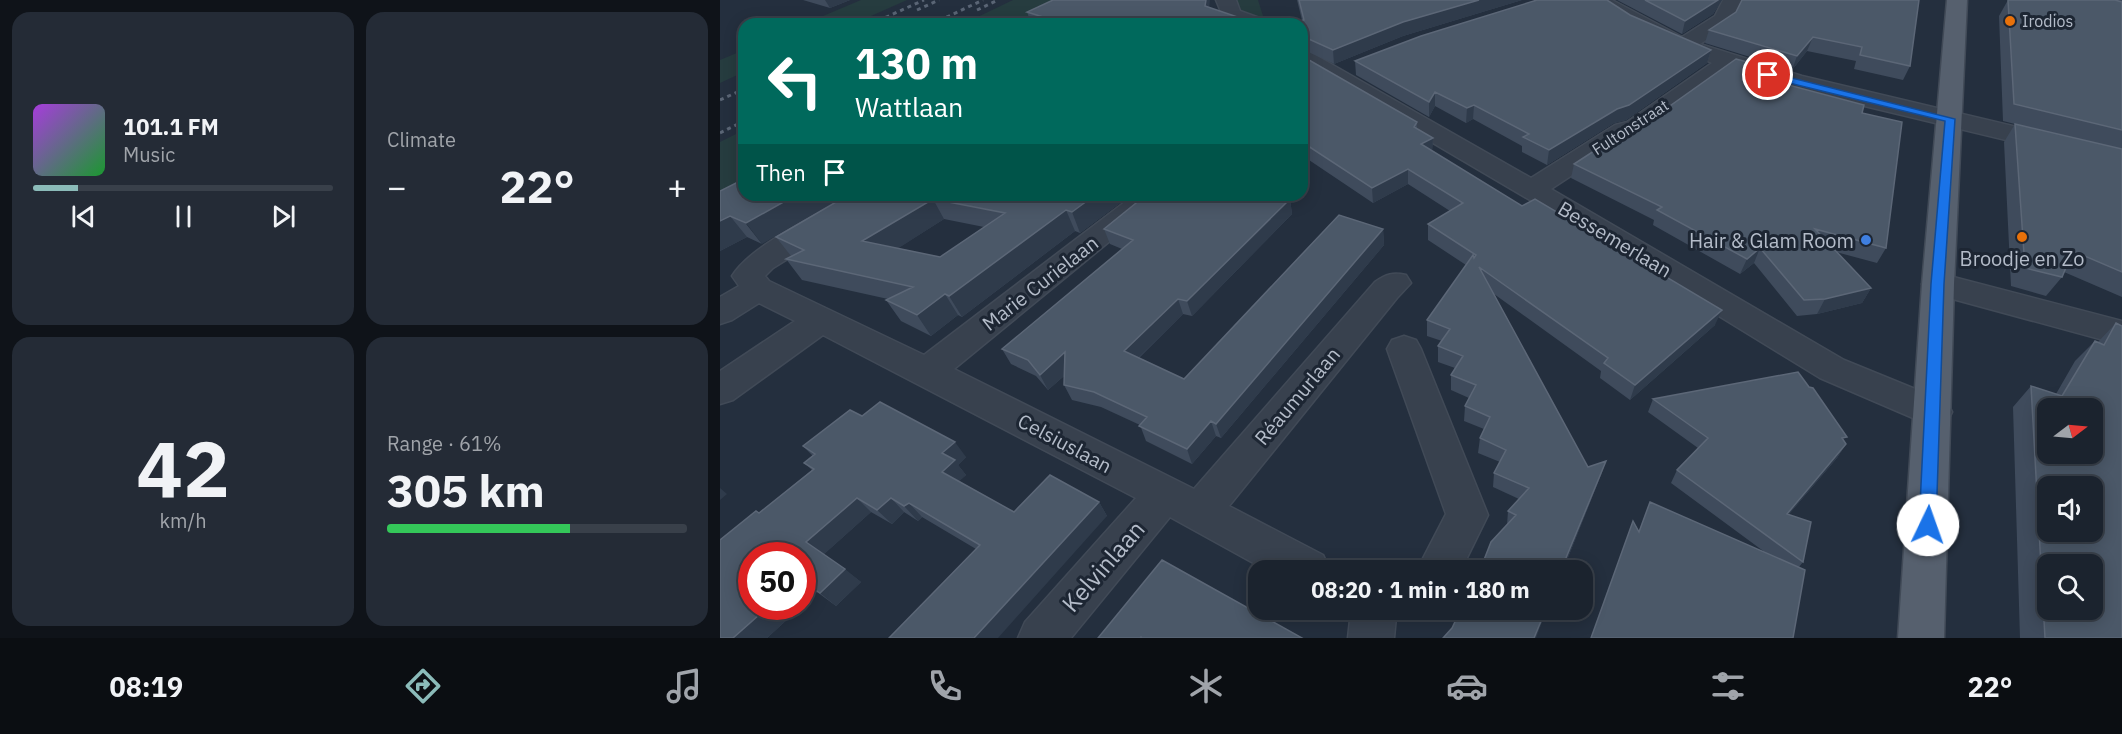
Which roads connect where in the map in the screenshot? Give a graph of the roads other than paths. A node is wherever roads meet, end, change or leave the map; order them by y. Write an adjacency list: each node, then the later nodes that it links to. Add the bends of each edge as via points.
1 (1226, 0): 5 (street, via 1231,15)
2 (1598, 0): 6 (street)
3 (1734, 0): 6 (street, via 1724,20)
4 (1957, 0): 9 (main road)
5 (1254, 18)
6 (1684, 45): 8 (street)
7 (1308, 59): 11 (street, Bessemerlaan, via 1343,70 1445,142)
8 (1727, 63): 9 (street, via 1810,87); 11 (street, Fultonstraat, via 1636,127 1624,130)
9 (1950, 119): 10 (street); 15 (main road)
10 (2122, 160)
11 (1532, 189): 23 (street, Bessemerlaan, via 1832,369)
12 (861, 201): 16 (street, via 762,261 748,276)
13 (1144, 201): 21 (street, Marie Curielaan)
14 (1395, 283): 24 (street, Réaumurlaan)
15 (1938, 284): 19 (street); 23 (main road)
16 (758, 289): 17 (street); 18 (street, Celsiuslaan)
17 (720, 312)
18 (822, 320): 21 (street, Celsiuslaan); 22 (street)
19 (2122, 333)
20 (1404, 349): 26 (street, via 1467,515)
21 (927, 371): 24 (street, Celsiuslaan)
22 (720, 390)
23 (1934, 412): 28 (main road)
24 (1182, 503): 25 (street, Celsiuslaan); 27 (street, Kelvinlaan)
25 (1289, 560)
26 (1444, 560)
27 (1041, 638)
28 (1921, 638)

